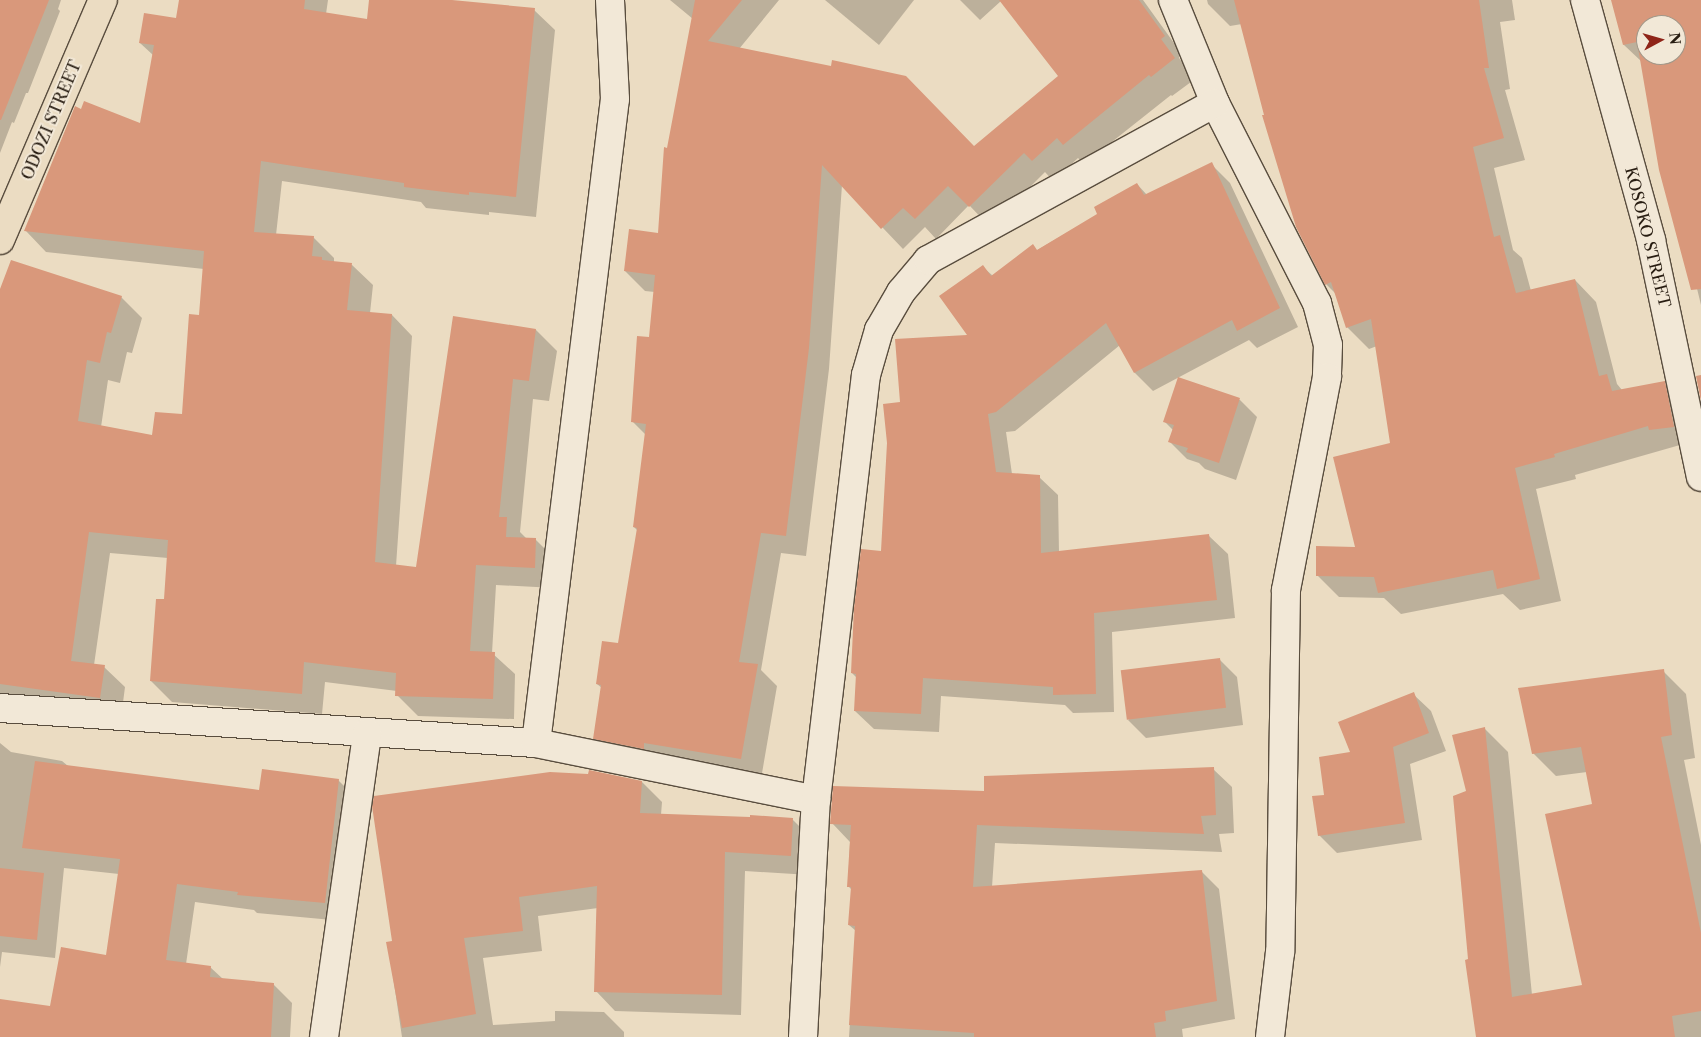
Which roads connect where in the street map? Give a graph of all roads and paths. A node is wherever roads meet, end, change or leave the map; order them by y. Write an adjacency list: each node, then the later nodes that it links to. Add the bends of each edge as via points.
1 (103, 0): 6 (main road, ODOZI STREET)
2 (610, 0): 11 (street, via 615,99)
3 (1173, 0): 5 (street)
4 (1584, 0): 7 (street, KOSOKO STREET)
5 (1215, 103): 12 (street, via 928,260 901,292 879,330 866,375); 15 (street, via 1317,304 1328,345 1327,378 1286,590 1280,952)
6 (0, 240)
7 (1694, 403): 8 (street, KOSOKO STREET)
8 (1701, 477)
9 (0, 708): 10 (street)
10 (367, 733): 11 (street); 13 (street)
11 (536, 744): 12 (street)
12 (816, 800): 14 (street)
13 (324, 1037)
14 (803, 1037)
15 (1270, 1037)

